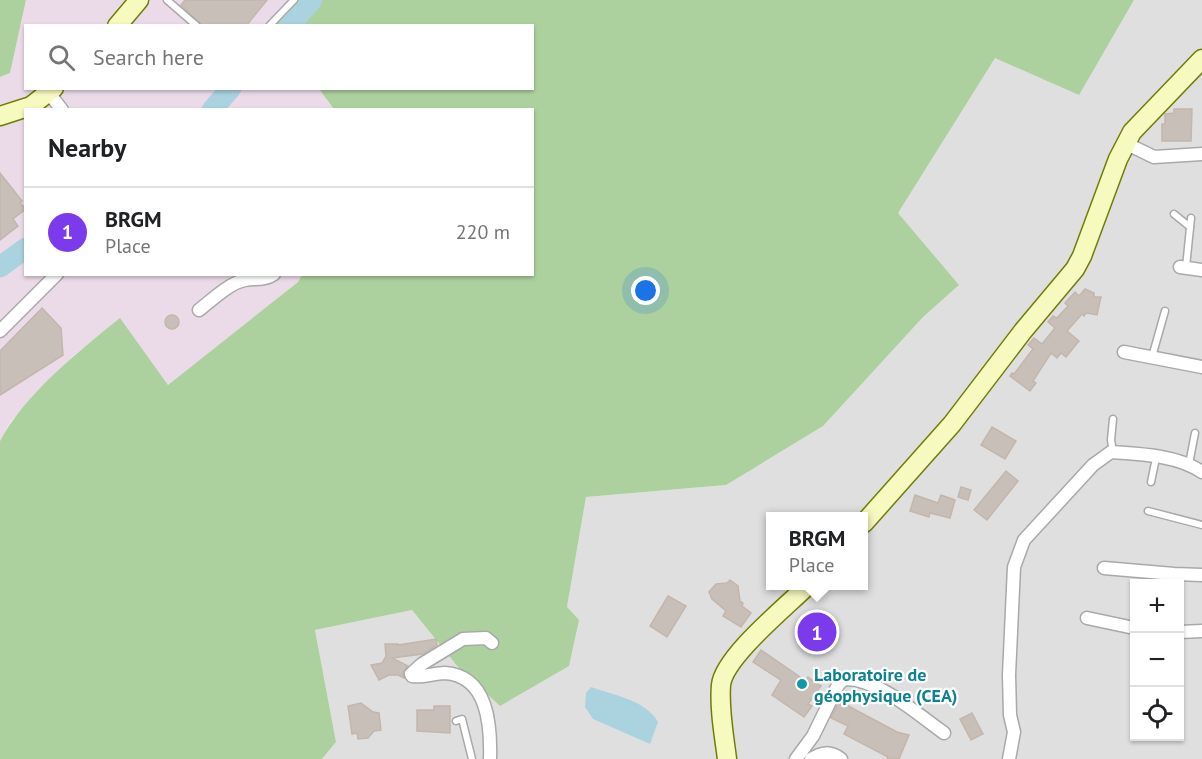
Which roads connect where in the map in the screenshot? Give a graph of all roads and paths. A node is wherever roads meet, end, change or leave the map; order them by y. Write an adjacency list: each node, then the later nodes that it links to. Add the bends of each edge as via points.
1 (139, 0): 4 (street)
2 (167, 0): 5 (lane)
3 (294, 0): 6 (lane)
4 (119, 24)
5 (195, 24)
6 (271, 24)
7 (1202, 58): 13 (street)
8 (52, 91): 10 (street); 11 (street)
9 (24, 108): 12 (street)
10 (25, 108)
11 (61, 108)
12 (2, 116)
13 (1125, 143): 14 (street, via 1154,157); 36 (street, via 1075,269 952,424)
14 (1202, 154)
15 (1174, 214): 17 (lane)
16 (1191, 218): 17 (lane)
17 (1190, 227): 18 (lane)
18 (1183, 267): 19 (street)
19 (1202, 270)
20 (55, 276): 24 (street)
21 (271, 276): 22 (street, via 244,280)
22 (199, 309)
23 (1165, 311): 26 (lane)
24 (0, 331)
25 (1124, 352): 26 (street)
26 (1152, 358): 27 (street)
27 (1202, 368)
28 (1113, 419): 30 (lane)
29 (1195, 433): 32 (lane)
30 (1113, 453): 31 (street); 54 (street, via 1093,465 1024,540 1014,567 1009,675 1014,732)
31 (1156, 458): 32 (street); 34 (lane)
32 (1189, 465): 33 (street)
33 (1202, 472)
34 (1151, 482)
35 (1148, 511): 37 (lane)
36 (868, 518)
37 (1202, 525)
38 (1104, 568): 39 (street)
39 (1202, 575)
40 (802, 590): 50 (street, via 730,663 723,675 721,705)
41 (1087, 618): 42 (street)
42 (1130, 627)
43 (1184, 632): 44 (street)
44 (1202, 632)
45 (492, 643): 49 (street, via 486,638 463,639 411,674 456,675 469,680 483,699 488,716)
46 (456, 721): 48 (lane, via 462,719)
47 (944, 733): 51 (street, via 890,695 854,679 844,680)
48 (472, 759)
49 (490, 759)
50 (727, 759)
51 (796, 759)
52 (811, 759): 53 (street, via 822,753)
53 (841, 759)
54 (1009, 759)

